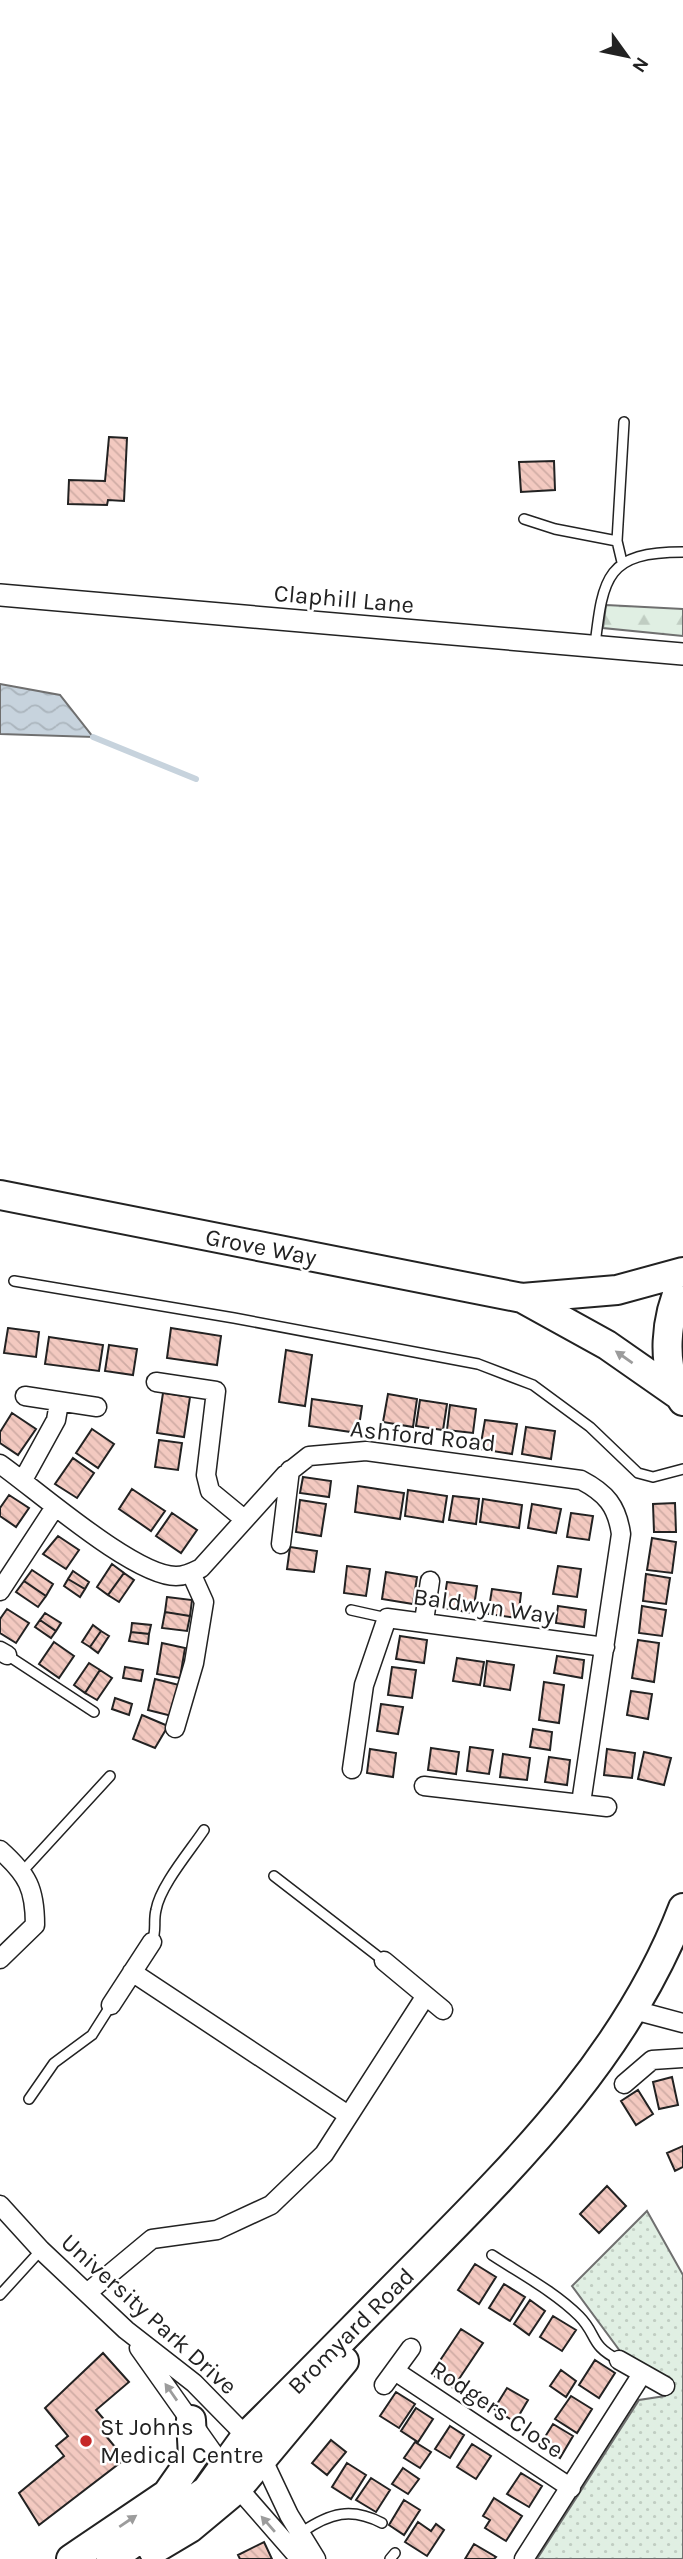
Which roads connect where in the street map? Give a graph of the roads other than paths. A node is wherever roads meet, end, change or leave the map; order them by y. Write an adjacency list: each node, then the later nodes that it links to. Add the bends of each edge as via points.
1 (624, 422): 3 (lane)
2 (524, 519): 3 (lane)
3 (617, 541): 5 (lane)
4 (683, 552): 5 (lane, via 649,552)
5 (622, 562): 7 (lane, via 601,598)
6 (0, 595): 7 (street, Claphill Lane)
7 (595, 647): 8 (street, Claphill Lane)
8 (683, 654)
9 (0, 1195): 13 (main road, Grove Way)
10 (683, 1272): 13 (main road, Grove Way, via 617,1290)
11 (683, 1280): 16 (main road, via 668,1332 669,1365)
12 (14, 1281): 20 (lane, via 478,1364 533,1385 590,1427 639,1473 653,1477)
13 (522, 1298): 16 (main road, Grove Way, one-way to 13, via 607,1345)
14 (156, 1382): 24 (street, via 216,1391 206,1475 210,1491)
15 (25, 1396): 17 (street)
16 (681, 1399)
17 (59, 1403): 18 (street); 22 (street, via 51,1430)
18 (97, 1406)
19 (0, 1464): 22 (street)
20 (683, 1469)
21 (290, 1470): 24 (street, Ashford Road); 25 (street); 32 (street, Ashford Road, via 309,1456 366,1451 581,1480 597,1488 610,1500 621,1534)
22 (23, 1480): 23 (street)
23 (55, 1507): 26 (street, via 145,1566 175,1576); 28 (street)
24 (244, 1519): 26 (street, Ashford Road, via 201,1568)
25 (281, 1544)
26 (191, 1573): 35 (street, via 204,1602 194,1663)
27 (430, 1581): 31 (street)
28 (0, 1591)
29 (351, 1610): 30 (lane)
30 (387, 1618): 31 (street, Baldwyn Way); 36 (street, Baldwyn Way, via 364,1685)
31 (424, 1621): 32 (street, Baldwyn Way)
32 (605, 1647): 39 (street, Ashford Road)
33 (3, 1653): 34 (lane)
34 (93, 1712)
35 (174, 1728)
36 (352, 1769)
37 (110, 1776): 43 (lane)
38 (424, 1786): 39 (street)
39 (581, 1803): 40 (street)
40 (607, 1807)
41 (204, 1830): 46 (lane, via 161,1896)
42 (0, 1850): 43 (street)
43 (21, 1873): 47 (street, via 35,1896 36,1925)
44 (274, 1876): 48 (lane)
45 (683, 1908): 53 (main road, Bromyard Road)
46 (152, 1942): 49 (street)
47 (0, 1959)
48 (384, 1961): 50 (street)
49 (132, 1972): 51 (street); 58 (street)
50 (425, 1997): 52 (street); 58 (street)
51 (111, 2005): 57 (lane, via 92,2035 54,2063)
52 (443, 2010)
53 (634, 2010): 54 (street); 60 (main road, Bromyard Road, via 594,2072 548,2129)
54 (683, 2023)
55 (683, 2058): 56 (street, via 652,2060)
56 (624, 2084)
57 (29, 2099)
58 (348, 2115): 63 (street, via 324,2154 271,2205 217,2230 152,2239)
59 (0, 2205): 61 (street, University Park Drive)
60 (467, 2214): 71 (main road, Bromyard Road); 72 (main road, Bromyard Road)
61 (41, 2250): 63 (street, University Park Drive); 64 (lane)
62 (492, 2255): 67 (lane, via 571,2309 601,2351)
63 (87, 2293): 65 (street, University Park Drive)
64 (0, 2295)
65 (126, 2330): 70 (street, one-way to 65); 71 (street, University Park Drive, via 194,2384)
66 (411, 2348): 74 (street, Rodgers Close, via 389,2378)
67 (619, 2360): 68 (street)
68 (642, 2374): 69 (street); 74 (street)
69 (665, 2386)
70 (191, 2420): 73 (street); 77 (main road, one-way to 70, via 167,2494 193,2457)
71 (246, 2436): 72 (street, University Park Drive); 73 (main road, Bromyard Road)
72 (263, 2460): 73 (main road, Bromyard Road); 76 (street, University Park Drive)
73 (231, 2477): 78 (main road, Bromyard Road); 79 (main road, Bromyard Road, via 190,2528); 80 (street, one-way to 73)
74 (571, 2488): 82 (street)
75 (382, 2523): 76 (lane, via 353,2512 336,2514)
76 (302, 2532): 81 (street, University Park Drive)
77 (71, 2559)
78 (110, 2559)
79 (139, 2559)
80 (300, 2559)
81 (317, 2559)
82 (524, 2559)

